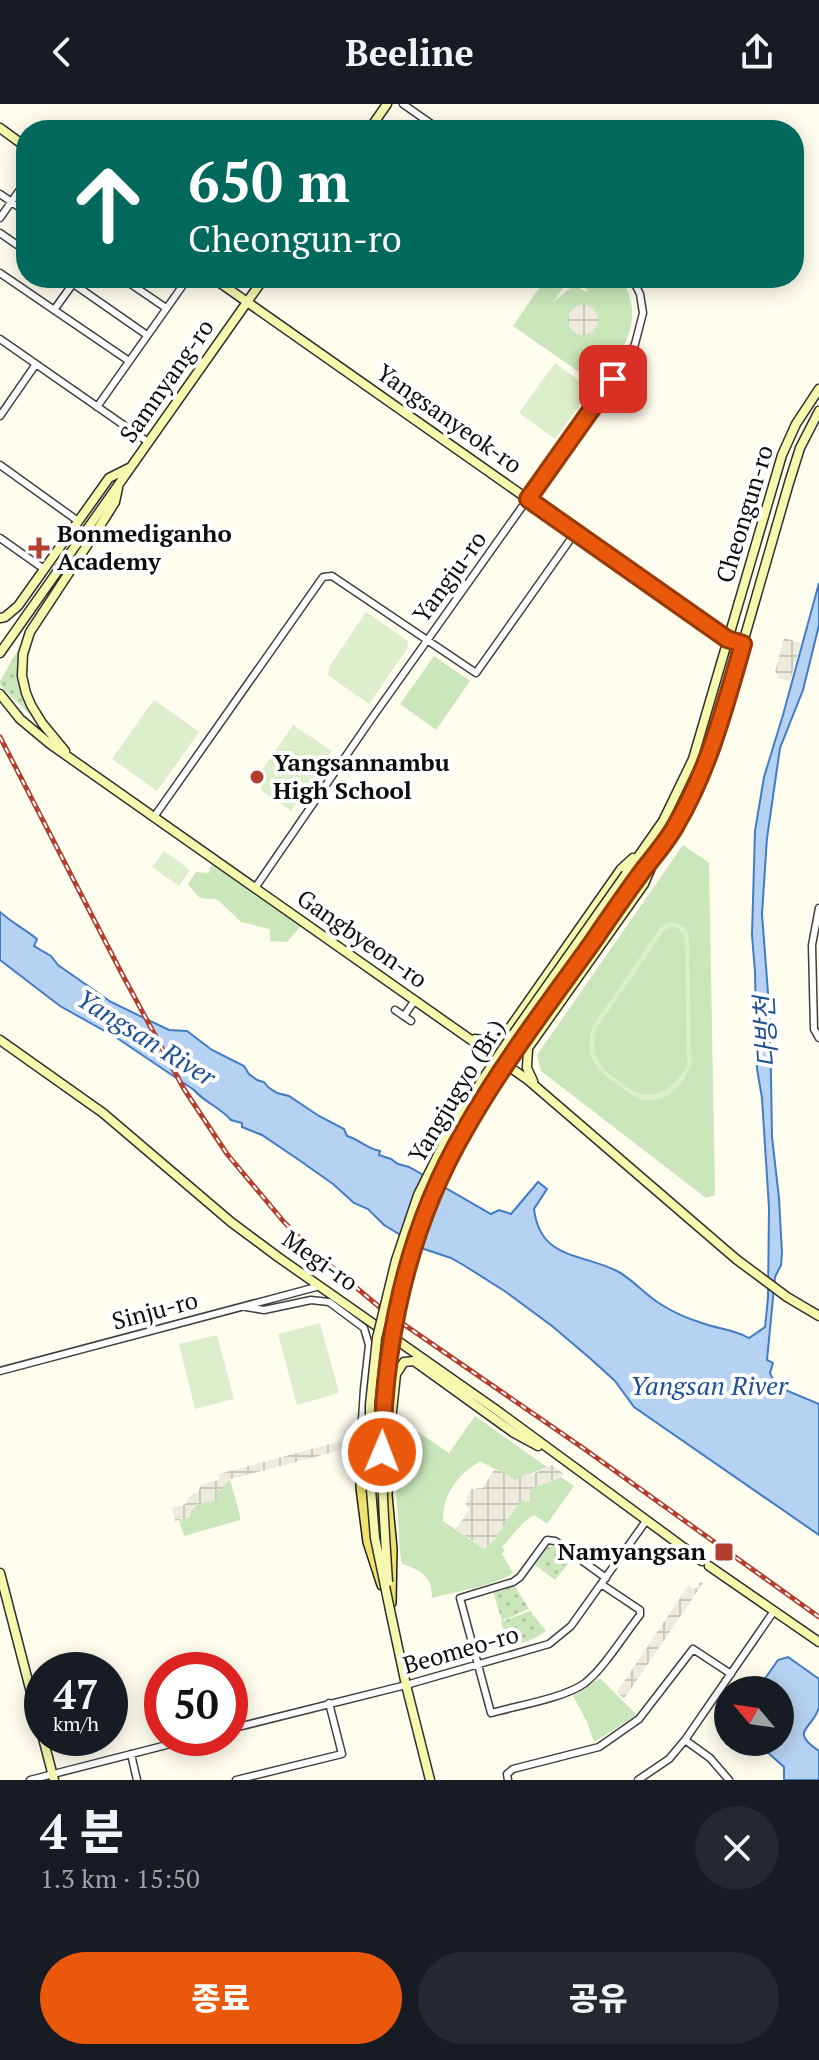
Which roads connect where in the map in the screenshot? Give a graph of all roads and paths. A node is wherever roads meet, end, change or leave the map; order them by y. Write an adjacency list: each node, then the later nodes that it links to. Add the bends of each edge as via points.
1 (403, 104): 2 (street)
2 (426, 120)
3 (0, 194): 5 (street)
4 (16, 196): 5 (street)
5 (12, 202): 6 (street); 7 (street)
6 (16, 205)
7 (0, 218)
8 (22, 288): 18 (street)
9 (70, 288): 18 (street)
10 (84, 288): 19 (street)
11 (137, 288): 17 (street)
12 (181, 288): 17 (street)
13 (227, 288): 16 (street, Yangsanyeok-ro)
14 (257, 288): 16 (street, Samnyang-ro)
15 (637, 288): 31 (street, Yangju-ro, via 643,313 626,363)
16 (247, 302): 27 (street, Samnyang-ro); 31 (street, Yangsanyeok-ro)
17 (166, 308): 21 (street)
18 (54, 310): 21 (street)
19 (144, 333)
20 (0, 339): 22 (street)
21 (129, 361): 24 (street)
22 (36, 364): 24 (street); 26 (street)
23 (819, 389): 37 (street, Cheongun-ro, via 782,455)
24 (97, 407): 27 (street)
25 (819, 411): 39 (street, Cheongun-ro, via 796,460)
26 (0, 416)
27 (148, 442): 29 (street, Samnyang-ro)
28 (0, 465): 32 (street)
29 (130, 468): 30 (street, Samnyang-ro); 32 (street, via 109,478)
30 (120, 482): 40 (street, Samnyang-ro); 42 (street, via 115,502 30,632 23,654 22,676 31,705)
31 (528, 499): 33 (street, Yangsanyeok-ro); 38 (street, Yangju-ro)
32 (78, 521): 35 (street)
33 (575, 533): 37 (street, Yangsanyeok-ro); 38 (street, via 476,673)
34 (0, 538): 35 (street)
35 (44, 569): 36 (street, via 18,606)
36 (0, 618)
37 (727, 639): 39 (street, Yangsanyeok-ro); 44 (street, Cheongun-ro, via 693,759)
38 (428, 640): 43 (street, via 332,576 323,577); 48 (street, Yangju-ro)
39 (743, 644): 45 (street, Cheongun-ro, via 697,784)
40 (0, 653)
41 (0, 694): 42 (street, Gangbyeon-ro, via 28,726)
42 (70, 758): 43 (street, Gangbyeon-ro)
43 (154, 817): 48 (street, Gangbyeon-ro)
44 (648, 844): 46 (street, Cheongun-ro); 54 (street, via 621,869 502,1039)
45 (661, 847): 47 (street, Cheongun-ro); 57 (street, via 644,884 528,1048 527,1068)
46 (626, 874): 68 (street, Yangjugyo (Br.), bridge, via 454,1123 418,1195 396,1260 377,1338 370,1405 375,1538)
47 (635, 882): 68 (street, Yangjugyo (Br.), bridge, via 465,1129 407,1263 383,1403 381,1476)
48 (255, 888): 50 (street, Gangbyeon-ro)
49 (819, 908): 55 (street, via 812,945 813,1019)
50 (415, 1000): 52 (street); 54 (street, Gangbyeon-ro)
51 (395, 1010): 52 (street)
52 (404, 1016): 53 (street)
53 (411, 1021)
54 (470, 1038): 57 (street, Gangbyeon-ro)
55 (819, 1038)
56 (0, 1040): 58 (street, Megi-ro, via 103,1113 231,1222)
57 (535, 1086): 60 (street, Gangbyeon-ro, via 763,1280)
58 (320, 1286): 59 (street, Sinju-ro); 64 (street, Megi-ro)
59 (242, 1306): 61 (street, Sinju-ro); 63 (street, via 264,1310 311,1300 329,1302 364,1328 369,1345)
60 (819, 1316)
61 (0, 1371)
62 (390, 1430): 64 (street, via 396,1374 404,1362 414,1361 514,1433); 68 (main road)
63 (361, 1435): 68 (main road, via 368,1542)
64 (570, 1463): 65 (street, Megi-ro)
65 (646, 1521): 67 (street, Beomeo-ro); 69 (street, Megi-ro)
66 (0, 1573): 72 (street)
67 (603, 1581): 71 (street, Beomeo-ro, via 571,1626 549,1644); 71 (street, via 547,1540 513,1582 460,1598); 71 (street, via 640,1615 583,1684 491,1713)
68 (390, 1610): 74 (street)
69 (774, 1611): 70 (street, Megi-ro); 73 (street)
70 (819, 1642)
71 (478, 1664): 74 (street, Beomeo-ro)
72 (24, 1666)
73 (731, 1674): 77 (street); 86 (street, via 693,1649 639,1719 599,1747 513,1769)
74 (406, 1685): 75 (street, Beomeo-ro); 85 (street)
75 (329, 1703): 76 (street, Beomeo-ro); 84 (street, via 342,1754)
76 (248, 1724)
77 (685, 1740): 87 (street, via 669,1759); 88 (street)
78 (144, 1751): 79 (street)
79 (131, 1754): 81 (street); 83 (street)
80 (47, 1756): 81 (street)
81 (53, 1777): 82 (street)
82 (30, 1780)
83 (137, 1780)
84 (236, 1780)
85 (430, 1780)
86 (508, 1780)
87 (638, 1780)
88 (729, 1780)

